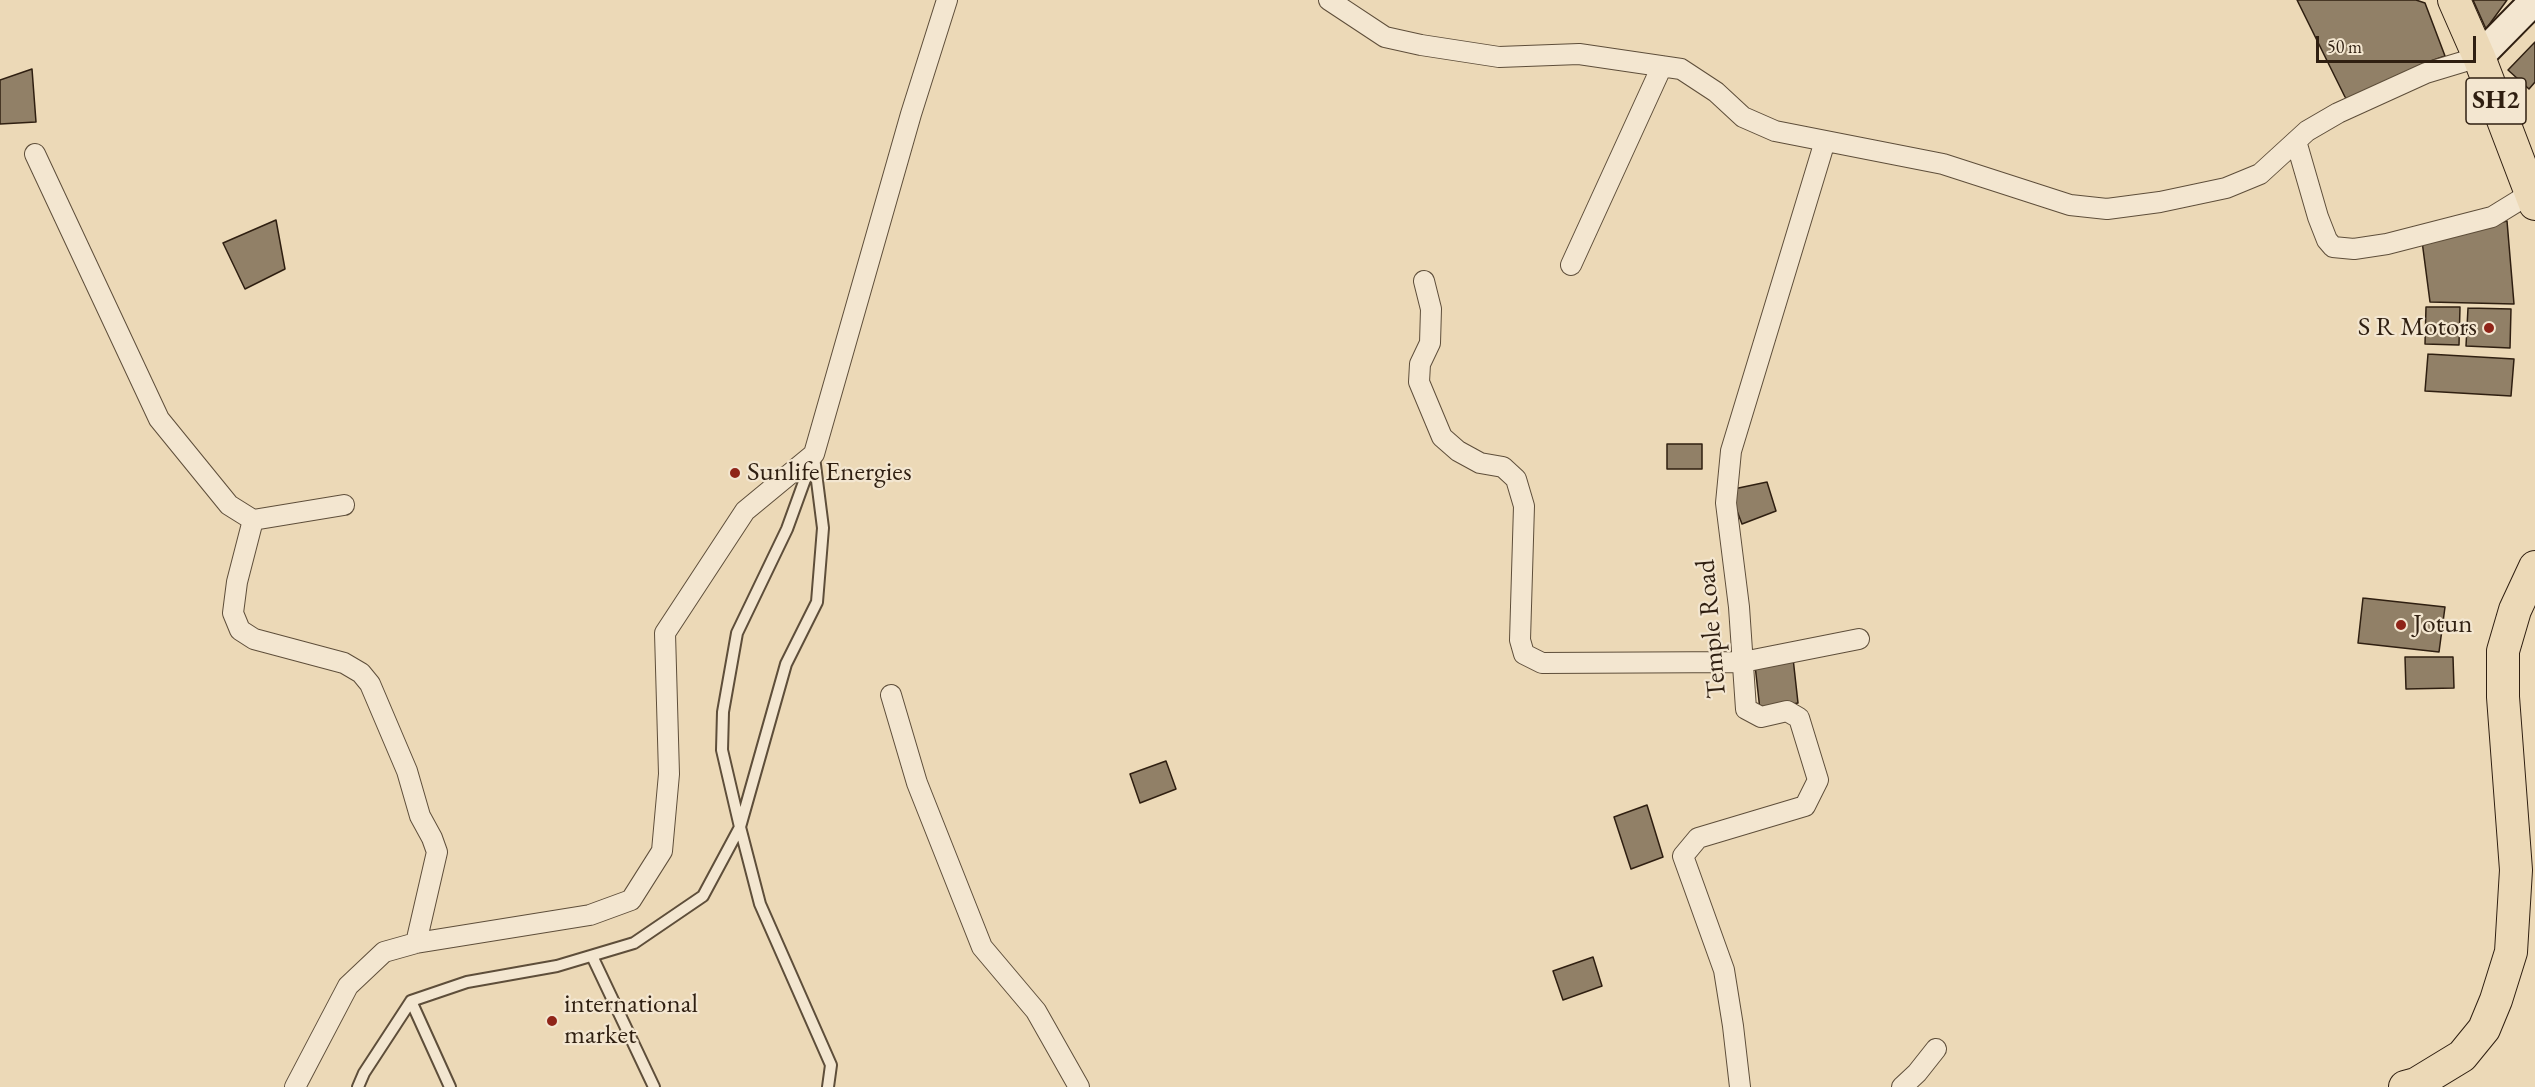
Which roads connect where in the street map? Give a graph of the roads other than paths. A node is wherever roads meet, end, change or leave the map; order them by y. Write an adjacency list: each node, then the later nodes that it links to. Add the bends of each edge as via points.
1 (948, 0): 13 (street, via 911,114)
2 (1329, 0): 6 (street, via 1385,37 1421,45 1499,57 1579,54)
3 (2454, 0): 5 (main road, SH2)
4 (2535, 0): 5 (main road)
5 (2479, 57): 8 (street, via 2426,74 2338,113); 10 (main road, SH2)
6 (1662, 66): 7 (street, via 1681,69 1716,92 1743,117 1775,130); 11 (street)
7 (1826, 141): 8 (street, via 1942,164 2070,205 2107,209 2226,188 2260,174); 18 (street, Temple Road, via 1731,451 1726,503)
8 (2296, 141): 10 (street, via 2318,217 2333,247 2354,249 2387,244 2493,217)
9 (35, 154): 15 (street, via 159,418 229,505)
10 (2533, 198)
11 (1571, 265)
12 (1424, 281): 18 (street, via 1431,309 1430,343 1420,364 1419,382 1442,437 1480,463 1503,467 1516,479 1524,506 1520,640 1524,654 1542,663)
13 (814, 454): 20 (lane, via 823,528 817,602 786,664); 20 (lane, via 787,529 737,633 723,712 722,750); 21 (street, via 745,511 665,633 669,774 662,851 631,900 590,915)
14 (344, 505): 15 (street)
15 (252, 520): 21 (street, via 233,613 240,630 254,639 344,663 361,673 370,684 407,771 420,816 437,852)
16 (2535, 567): 33 (main road, via 2515,610 2504,651 2503,697 2516,870 2511,952 2484,1029 2462,1056)
17 (1859, 639): 18 (street)
18 (1743, 662): 31 (street, Temple Road, via 1746,710 1761,717 1787,711 1799,718 1818,780 1805,806 1698,838 1683,856 1724,970)
19 (891, 695): 30 (street, via 917,783 982,947 1036,1011)
20 (740, 828): 22 (lane, via 703,896 634,943); 29 (lane, via 760,904 831,1065)
21 (416, 943): 25 (street, via 384,952 348,986)
22 (592, 956): 23 (lane, via 467,982); 28 (lane)
23 (411, 1001): 26 (lane); 27 (lane)
24 (1936, 1048): 32 (street)
25 (295, 1087)
26 (358, 1087)
27 (450, 1087)
28 (654, 1087)
29 (828, 1087)
30 (1079, 1087)
31 (1740, 1087)
32 (1902, 1087)
33 (2405, 1087)

